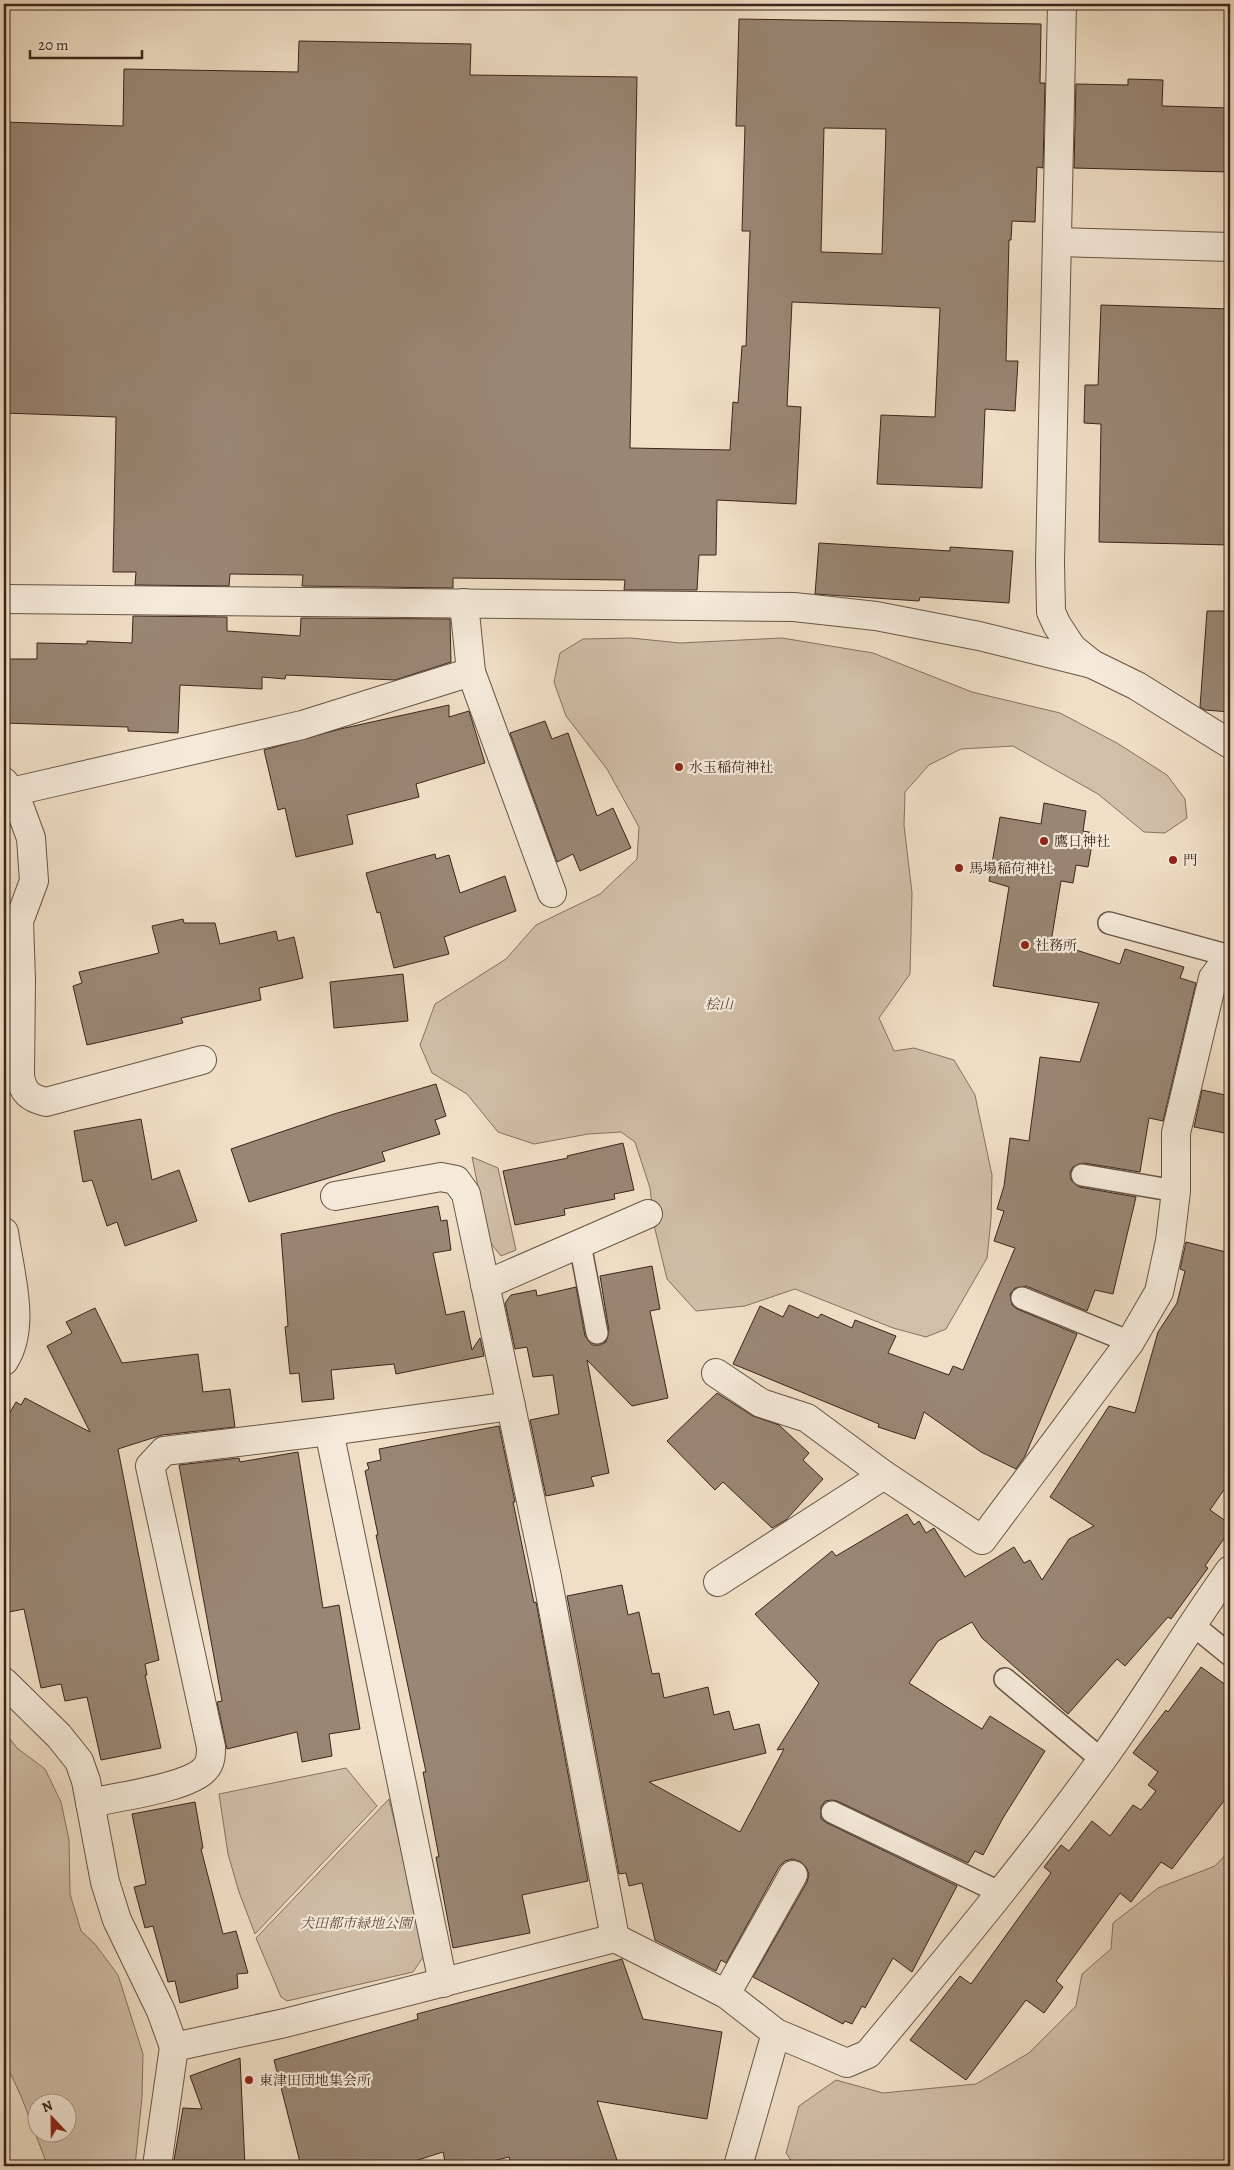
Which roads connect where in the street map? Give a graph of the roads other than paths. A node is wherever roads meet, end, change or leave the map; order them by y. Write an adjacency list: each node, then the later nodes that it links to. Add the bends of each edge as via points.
1 (1062, 4): 2 (street)
2 (1057, 242): 3 (street); 6 (street, via 1051,612 1065,638 1081,657)
3 (1230, 247)
4 (4, 598): 5 (street)
5 (464, 603): 6 (street, via 794,607 876,616 979,636); 7 (street)
6 (1092, 664): 8 (street, via 1137,686)
7 (471, 672): 9 (street, via 302,725); 10 (street)
8 (1230, 744)
9 (7, 787): 11 (street, via 17,800 30,838 34,881)
10 (552, 893)
11 (19, 920): 13 (street); 15 (street, via 20,1076 22,1087 32,1099 46,1102)
12 (1109, 923): 14 (lane)
13 (4, 948)
14 (1230, 958): 17 (street, via 1213,978 1181,1109 1176,1133)
15 (202, 1060)
16 (1082, 1175): 17 (lane)
17 (1176, 1191): 25 (street, via 1159,1292)
18 (335, 1196): 22 (street, via 442,1177 456,1180 466,1194)
19 (648, 1214): 21 (street)
20 (4, 1232): 26 (street, via 16,1312 14,1338)
21 (580, 1244): 22 (street); 24 (lane)
22 (485, 1285): 28 (street)
23 (1022, 1298): 25 (lane)
24 (597, 1334)
25 (1130, 1342): 30 (street, via 982,1540)
26 (4, 1361)
27 (716, 1373): 30 (street, via 761,1402 807,1418)
28 (511, 1406): 29 (street); 42 (street)
29 (329, 1431): 38 (street, via 164,1451 150,1466 211,1758 207,1768 190,1780); 43 (street)
30 (884, 1475): 32 (street)
31 (1230, 1570): 33 (street)
32 (718, 1582)
33 (1192, 1624): 34 (lane); 37 (street)
34 (1230, 1655)
35 (1005, 1679): 37 (lane)
36 (4, 1682): 38 (street, via 79,1760)
37 (1102, 1760): 41 (street)
38 (90, 1803): 46 (street, via 105,1882 117,1920 161,2011)
39 (832, 1812): 41 (lane)
40 (793, 1875): 44 (street)
41 (1001, 1893): 45 (street, via 868,2054 847,2062)
42 (616, 1938): 43 (street); 44 (street)
43 (443, 1983): 46 (street, via 243,2034)
44 (726, 1994): 45 (street)
45 (776, 2033): 48 (street)
46 (174, 2047): 47 (street)
47 (158, 2166)
48 (738, 2166)

